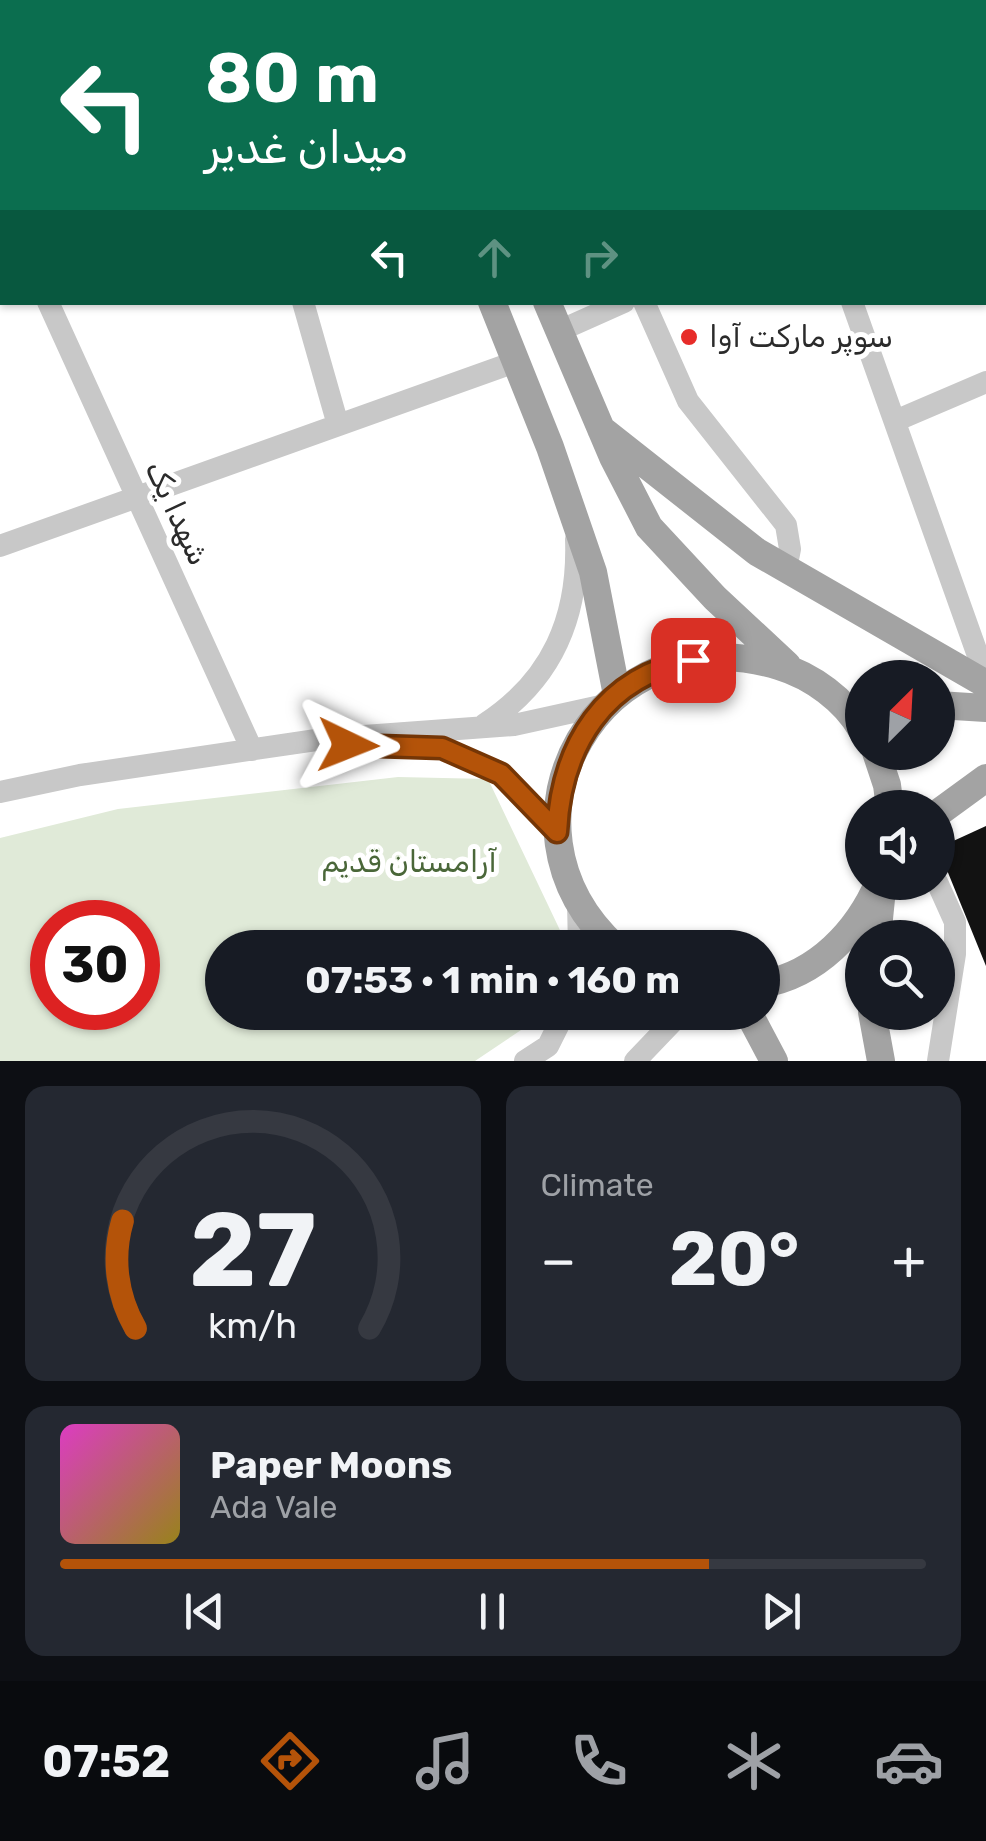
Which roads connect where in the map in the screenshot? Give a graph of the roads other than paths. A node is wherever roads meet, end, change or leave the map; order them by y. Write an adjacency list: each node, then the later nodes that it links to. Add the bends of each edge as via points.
1 (49, 305): 14 (street, شهدا یک)
2 (304, 305): 12 (street)
3 (493, 305): 9 (main road)
4 (549, 305): 8 (main road)
5 (617, 305): 8 (street)
6 (645, 305): 17 (street, via 688,401 786,525)
7 (853, 305): 11 (street)
8 (559, 330): 13 (main road)
9 (515, 362): 12 (street); 15 (main road)
10 (986, 382): 11 (street)
11 (895, 421): 19 (street)
12 (338, 425): 14 (street)
13 (602, 429): 17 (main road); 18 (main road, via 649,528)
14 (137, 497): 16 (street); 27 (street, شهدا یک)
15 (575, 521): 21 (main road, via 593,572); 25 (street, via 570,614 548,662 515,704)
16 (0, 546)
17 (786, 569): 19 (main road)
18 (800, 674): 20 (main road); 21 (main road, via 753,658 713,656 673,663); 24 (main road)
19 (986, 681)
20 (845, 686)
21 (611, 700): 25 (street); 31 (main road, via 583,732 568,763)
22 (955, 705): 23 (main road)
23 (986, 708)
24 (845, 710)
25 (481, 727): 26 (street)
26 (323, 739): 27 (street); 31 (street, via 442,748 501,774)
27 (252, 750): 29 (street)
28 (986, 778): 30 (main road)
29 (0, 792)
30 (955, 801)
31 (557, 832): 34 (main road)
32 (872, 900): 37 (main road, via 842,940 810,966)
33 (945, 900): 46 (street, via 955,922 955,954)
34 (578, 902): 35 (street); 36 (main road)
35 (579, 930)
36 (597, 930)
37 (780, 977)
38 (556, 1030): 42 (street, via 548,1046)
39 (664, 1030): 43 (street)
40 (758, 1030): 44 (main road)
41 (875, 1030): 45 (main road)
42 (525, 1061)
43 (634, 1061)
44 (774, 1061)
45 (881, 1061)
46 (938, 1061)

